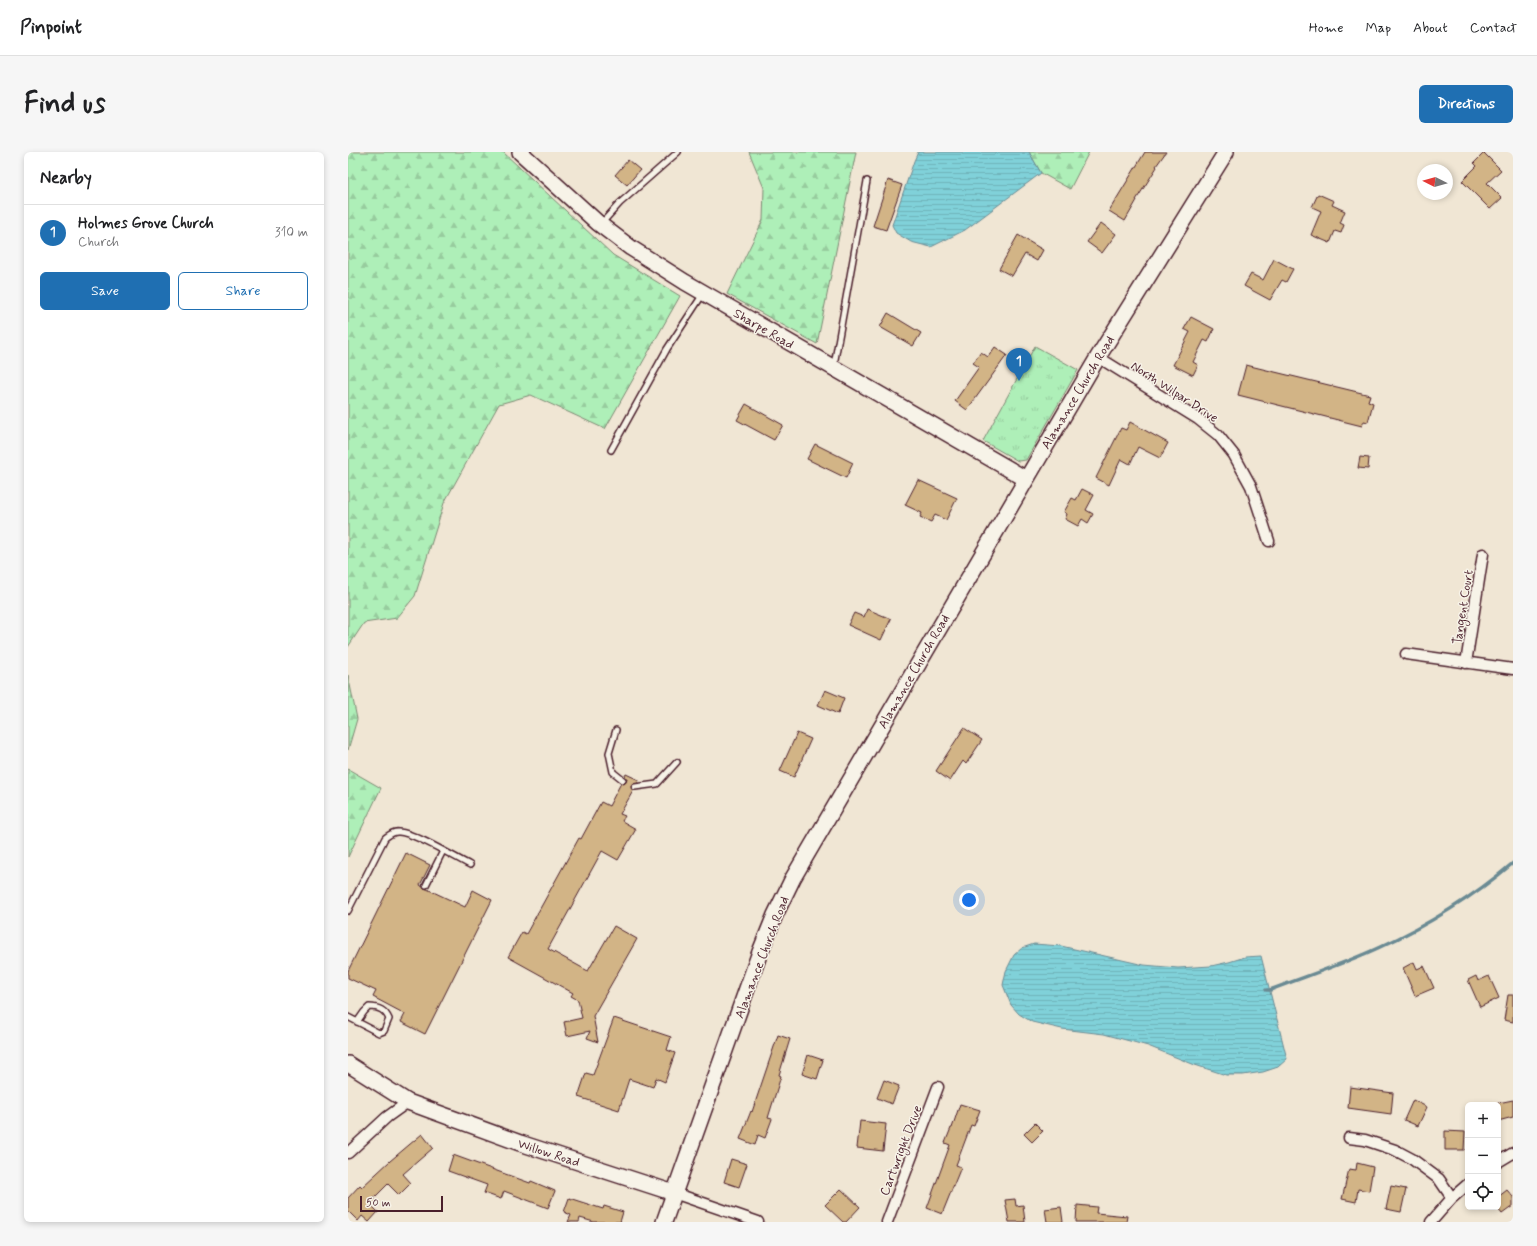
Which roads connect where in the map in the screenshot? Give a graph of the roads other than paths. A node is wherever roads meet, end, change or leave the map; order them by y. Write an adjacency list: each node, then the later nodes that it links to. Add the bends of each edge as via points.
1 (520, 152): 5 (main road, Sharpe Road)
2 (678, 152): 5 (lane, via 620,203)
3 (1226, 152): 7 (main road, Alamance Church Road)
4 (866, 182): 8 (lane)
5 (600, 225): 6 (main road, Sharpe Road, via 631,248)
6 (704, 293): 8 (main road, Sharpe Road); 9 (lane, via 667,349)
7 (1098, 357): 10 (main road, Alamance Church Road); 11 (street, North Wilpar Drive, via 1198,419 1218,435 1234,456 1251,486)
8 (833, 368): 10 (main road, Sharpe Road)
9 (611, 450)
10 (1026, 479): 34 (main road, Alamance Church Road, via 793,878 760,952)
11 (1269, 541)
12 (1483, 554): 14 (street, Tangent Court)
13 (1406, 654): 14 (street)
14 (1466, 663): 15 (street)
15 (1513, 669)
16 (616, 730): 18 (lane, via 609,753 613,772)
17 (677, 762): 19 (lane, via 657,784)
18 (623, 780)
19 (635, 787)
20 (443, 851): 21 (lane); 22 (lane); 23 (lane, via 411,834 398,831 390,834 385,838)
21 (470, 865)
22 (426, 885)
23 (348, 911)
24 (348, 1017): 25 (lane)
25 (357, 1022): 25 (lane, via 379,1033 384,1031 390,1019 380,1008 369,1007)
26 (348, 1064): 28 (main road, Willow Road)
27 (938, 1087): 38 (street, Cartwright Drive)
28 (408, 1102): 30 (street, via 387,1117); 34 (main road, Willow Road, via 520,1143)
29 (1349, 1138): 35 (street, via 1365,1140 1412,1158 1438,1179)
30 (348, 1153)
31 (1513, 1153): 32 (street)
32 (1501, 1160)
33 (1465, 1187): 35 (street)
34 (674, 1193): 36 (main road, Alamance Church Road); 37 (street, Willow Road)
35 (1452, 1198): 39 (street)
36 (664, 1222)
37 (758, 1222)
38 (887, 1222)
39 (1432, 1222)

